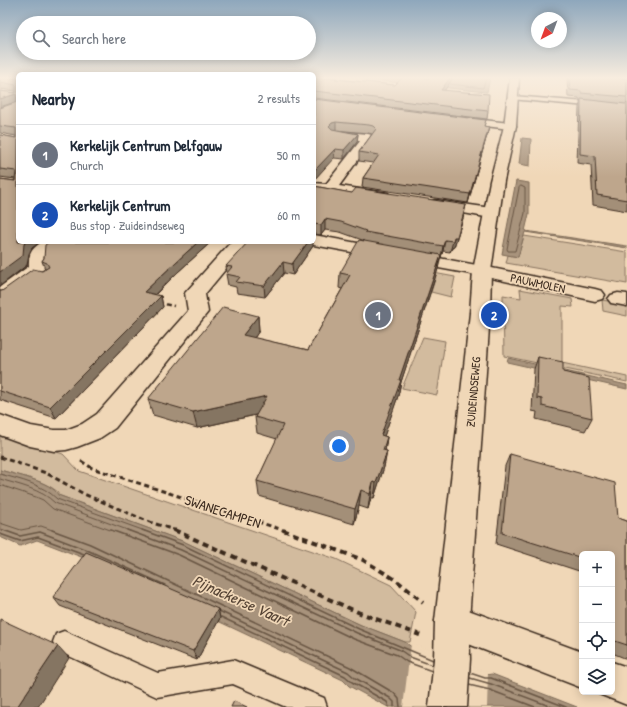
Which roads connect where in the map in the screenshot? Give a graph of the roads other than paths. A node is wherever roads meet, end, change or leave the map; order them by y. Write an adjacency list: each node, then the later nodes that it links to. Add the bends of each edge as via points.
1 (512, 111): 3 (street, ZUIDEINDSEWEG)
2 (444, 119): 3 (street)
3 (510, 126): 9 (street, ZUIDEINDSEWEG)
4 (336, 134): 6 (street, via 368,138)
5 (316, 187): 6 (street)
6 (330, 188): 7 (street)
7 (395, 198)
8 (425, 203): 9 (street)
9 (491, 213): 13 (street, ZUIDEINDSEWEG)
10 (316, 240): 13 (street, PAUWMOLEN)
11 (51, 244): 15 (street, via 39,252 36,258 39,275)
12 (238, 244): 16 (street, via 195,293 198,312 106,421 77,438 61,441 44,440)
13 (482, 270): 14 (street, PAUWMOLEN); 18 (street, ZUIDEINDSEWEG)
14 (594, 295)
15 (0, 296)
16 (0, 425)
17 (64, 642): 22 (lane, via 157,684 233,672)
18 (452, 642): 19 (street); 23 (street, ZUIDEINDSEWEG)
19 (579, 669)
20 (615, 682): 21 (street)
21 (627, 686)
22 (315, 707)
23 (448, 707)

